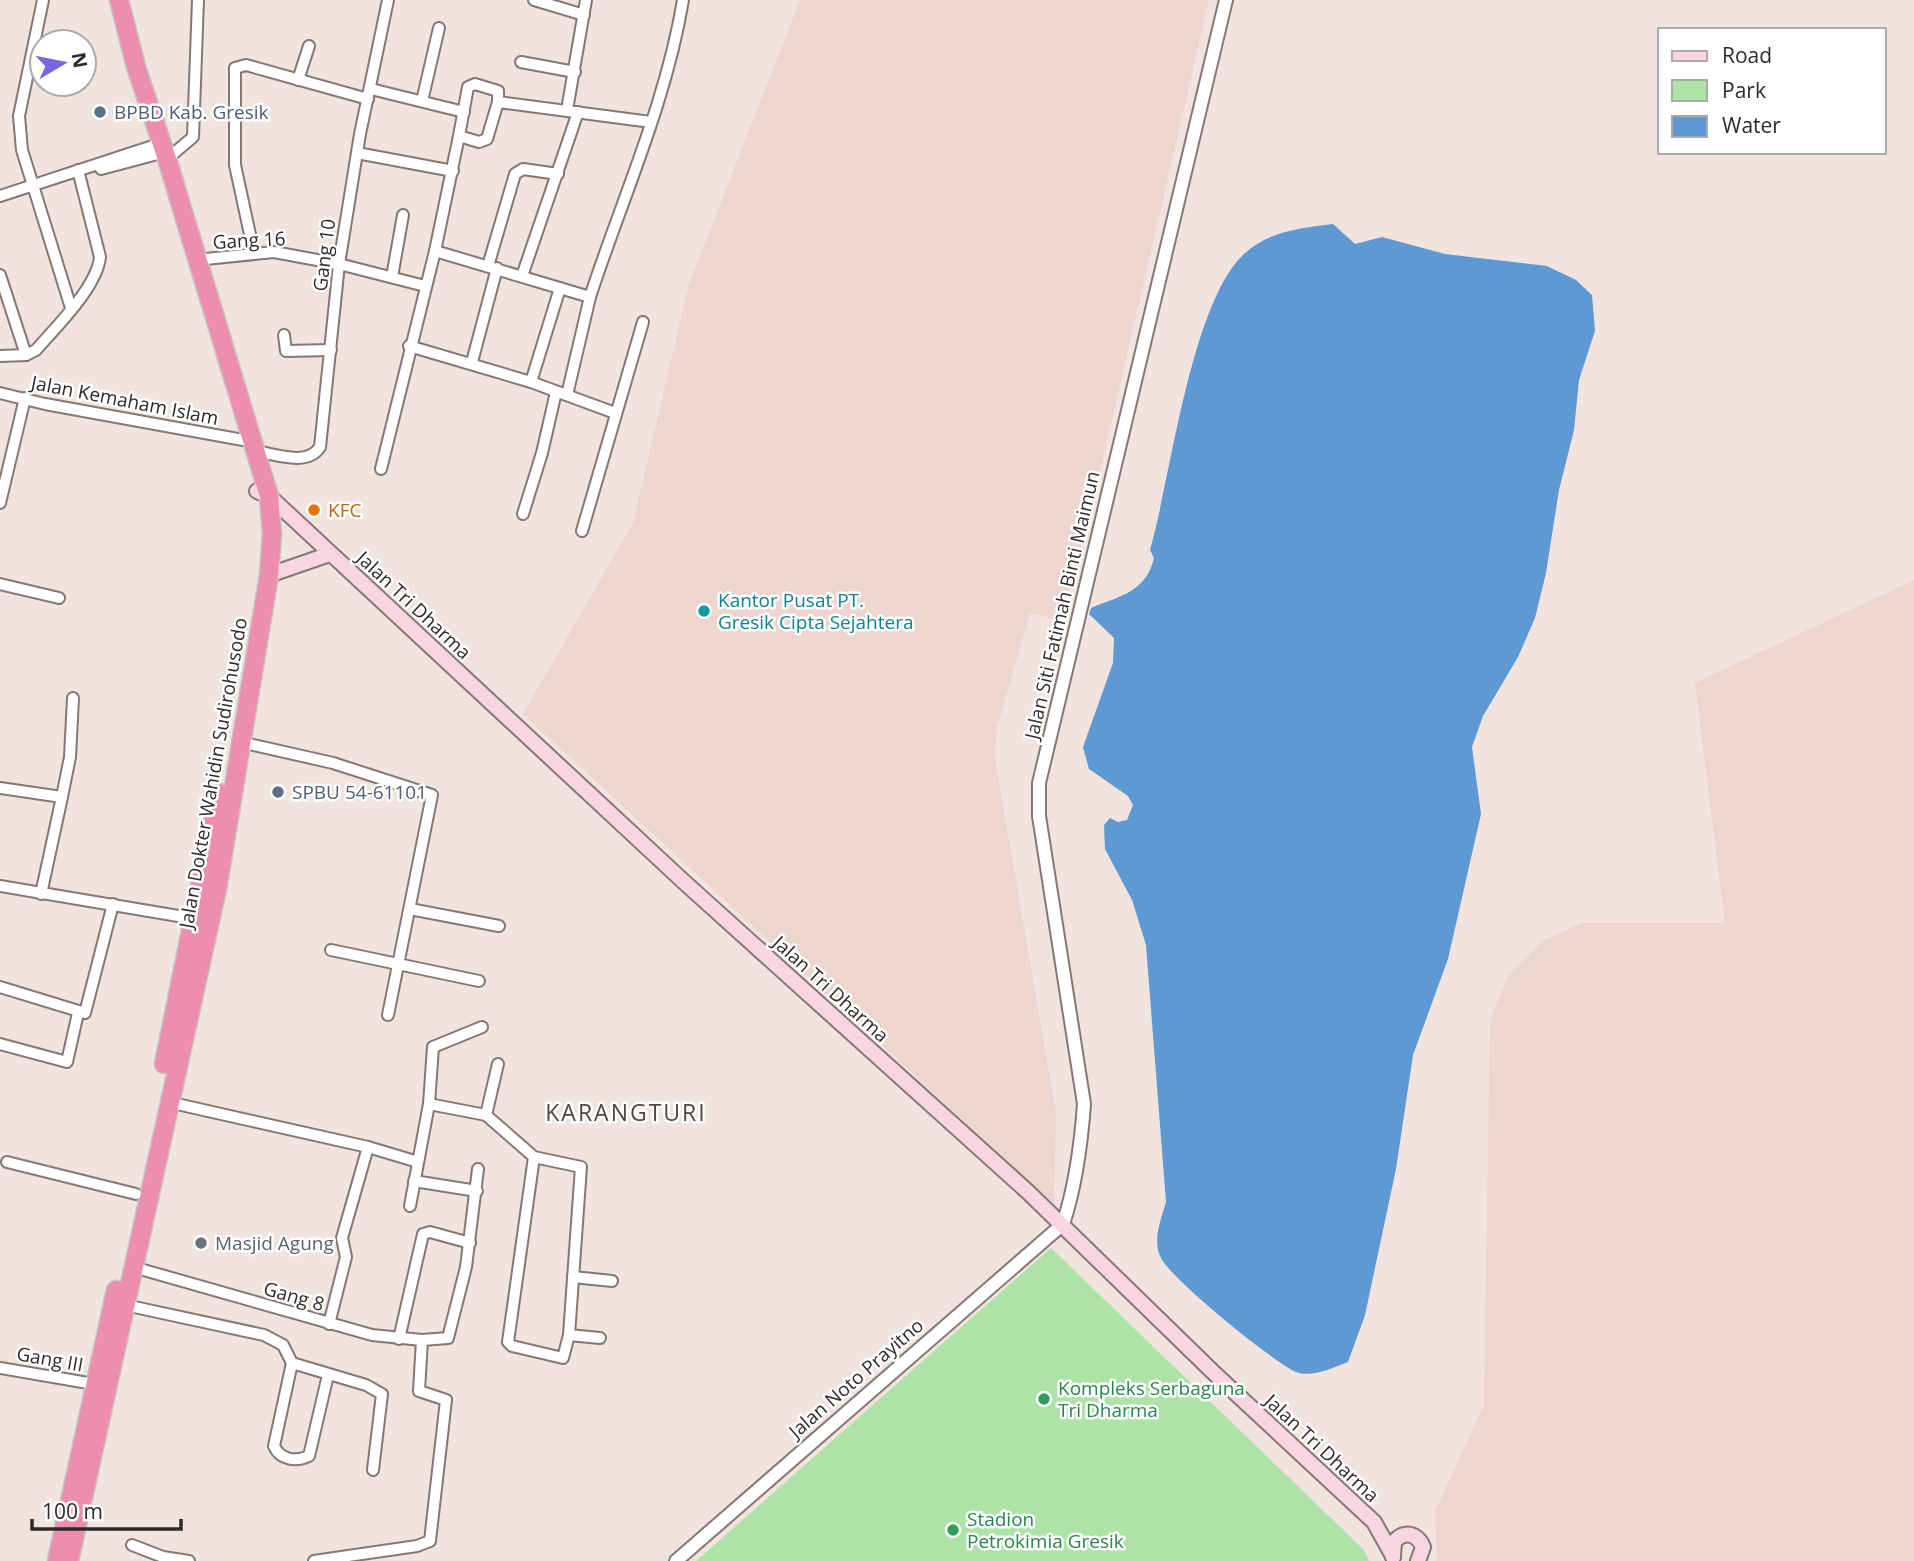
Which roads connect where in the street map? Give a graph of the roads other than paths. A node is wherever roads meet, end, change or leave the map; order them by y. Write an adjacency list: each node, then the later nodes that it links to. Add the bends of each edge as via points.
1 (43, 0): 28 (street, via 18,126)
2 (109, 0): 23 (highway, Jalan Dokter Wahidin Sudirohusodo)
3 (119, 0): 23 (highway, Jalan Dokter Wahidin Sudirohusodo)
4 (198, 0): 23 (street, via 193,137)
5 (388, 0): 16 (street, Gang 10)
6 (534, 0): 10 (street)
7 (586, 0): 10 (street)
8 (683, 0): 21 (street, via 675,51)
9 (1226, 0): 96 (street, Jalan Siti Fatimah Binti Maimun, via 1039,783 1039,816 1084,1104 1081,1147)
10 (584, 15): 14 (street)
11 (439, 28): 17 (street)
12 (309, 46): 15 (street)
13 (521, 62): 14 (street)
14 (575, 72): 20 (street)
15 (298, 80): 16 (street); 32 (street, via 240,64 234,72 235,165)
16 (369, 94): 17 (street); 24 (street, Gang 10)
17 (422, 101): 19 (street)
18 (498, 102): 19 (street, via 498,91 470,85); 20 (street); 22 (street, via 487,139 479,142)
19 (464, 111): 22 (street)
20 (573, 111): 21 (street); 27 (street)
21 (651, 122): 41 (street)
22 (459, 136): 25 (street)
23 (159, 151): 26 (street); 33 (highway, Jalan Dokter Wahidin Sudirohusodo); 55 (highway, Jalan Dokter Wahidin Sudirohusodo)
24 (357, 153): 25 (street); 34 (street, Gang 10)
25 (453, 171): 31 (street)
26 (76, 174): 28 (street); 42 (street, via 100,257 95,276)
27 (558, 174): 35 (street, via 523,169 515,174); 37 (street)
28 (32, 186): 29 (street); 42 (street)
29 (0, 196)
30 (403, 215): 38 (street)
31 (435, 251): 35 (street); 39 (street)
32 (254, 253): 33 (street, Gang 16); 34 (street, Gang 16, via 274,252)
33 (197, 260): 55 (highway, Jalan Dokter Wahidin Sudirohusodo)
34 (340, 264): 38 (street, Gang 16); 46 (street, Gang 10)
35 (492, 267): 37 (street); 49 (street)
36 (0, 275): 47 (street)
37 (522, 276): 40 (street)
38 (392, 277): 39 (street, Gang 16)
39 (425, 286): 45 (street)
40 (560, 288): 41 (street); 50 (street)
41 (590, 297): 52 (street)
42 (71, 309): 47 (street, via 36,350)
43 (643, 322): 54 (street)
44 (284, 335): 46 (street, via 286,351)
45 (409, 346): 49 (street); 56 (street)
46 (331, 350): 55 (street, Gang 10, via 324,425 315,454 304,459)
47 (26, 355): 48 (street)
48 (0, 356)
49 (471, 362): 50 (street)
50 (531, 382): 52 (street)
51 (0, 393): 53 (street, Jalan Kemaham Islam)
52 (562, 393): 54 (street); 59 (street)
53 (25, 398): 55 (street, Jalan Kemaham Islam); 58 (street)
54 (615, 413): 60 (street)
55 (249, 446): 57 (highway, Jalan Dokter Wahidin Sudirohusodo)
56 (381, 469)
57 (263, 493): 61 (main road, Jalan Tri Dharma); 62 (highway, Jalan Dokter Wahidin Sudirohusodo)
58 (0, 503)
59 (523, 514)
60 (582, 531)
61 (330, 554): 62 (main road); 96 (main road, Jalan Tri Dharma)
62 (263, 576): 66 (highway, Jalan Dokter Wahidin Sudirohusodo); 73 (highway, Jalan Dokter Wahidin Sudirohusodo)
63 (0, 584): 64 (street)
64 (59, 598)
65 (72, 698): 68 (street, via 70,757)
66 (240, 742): 72 (street, via 333,763 431,794); 84 (highway, Jalan Dokter Wahidin Sudirohusodo, via 217,889)
67 (0, 788): 68 (street)
68 (62, 797): 70 (street)
69 (0, 886): 70 (street)
70 (41, 894): 71 (street)
71 (113, 904): 73 (street); 79 (street, via 86,1011)
72 (410, 909): 74 (street); 76 (street)
73 (196, 919): 94 (highway, Jalan Dokter Wahidin Sudirohusodo)
74 (499, 926)
75 (331, 950): 76 (street)
76 (399, 964): 77 (street); 80 (street)
77 (480, 981)
78 (0, 987): 79 (street)
79 (78, 1013): 82 (street, via 67,1062)
80 (388, 1015)
81 (482, 1027): 85 (street, via 434,1045)
82 (0, 1044)
83 (498, 1064): 86 (street)
84 (168, 1102): 87 (street); 98 (highway, Jalan Dokter Wahidin Sudirohusodo)
85 (429, 1104): 86 (street); 90 (street)
86 (486, 1115): 88 (street)
87 (368, 1147): 90 (street); 102 (street, via 342,1238 346,1257)
88 (534, 1157): 99 (street, via 581,1167); 103 (street, via 508,1342 564,1358)
89 (7, 1162): 94 (street)
90 (418, 1162): 92 (street)
91 (478, 1169): 93 (street)
92 (414, 1181): 93 (street); 95 (street)
93 (477, 1191): 97 (street)
94 (136, 1194): 101 (highway, Jalan Dokter Wahidin Sudirohusodo)
95 (410, 1206)
96 (1063, 1224): 112 (main road, Jalan Tri Dharma); 120 (street, Jalan Noto Prayitno)
97 (470, 1243): 105 (street, via 423,1234); 106 (street, Gang 8, via 449,1337)
98 (132, 1267): 101 (highway, Jalan Dokter Wahidin Sudirohusodo); 102 (street, Gang 8)
99 (573, 1277): 100 (street); 103 (street)
100 (612, 1281)
101 (119, 1304): 107 (street, via 264,1335 283,1345); 110 (highway, Jalan Dokter Wahidin Sudirohusodo); 117 (highway, Jalan Dokter Wahidin Sudirohusodo)
102 (329, 1324): 105 (street, Gang 8)
103 (569, 1335): 104 (street)
104 (600, 1338)
105 (399, 1339): 106 (street, Gang 8)
106 (422, 1340): 119 (street, via 419,1391 446,1400 430,1541)
107 (292, 1363): 109 (street); 109 (street, via 274,1446 284,1458 309,1456)
108 (0, 1368): 110 (street, Gang III)
109 (328, 1375): 111 (street, via 382,1394)
110 (94, 1384): 116 (highway, Jalan Dokter Wahidin Sudirohusodo)
111 (373, 1470)
112 (1374, 1522): 113 (main road, Jalan Tri Dharma); 115 (main road, Jalan Tri Dharma)
113 (1406, 1534): 115 (main road, via 1394,1542); 121 (main road, via 1421,1543)
114 (132, 1545): 118 (street)
115 (1394, 1559)
116 (57, 1561)
117 (69, 1561)
118 (189, 1561)
119 (314, 1561)
120 (676, 1561)
121 (1418, 1561)

